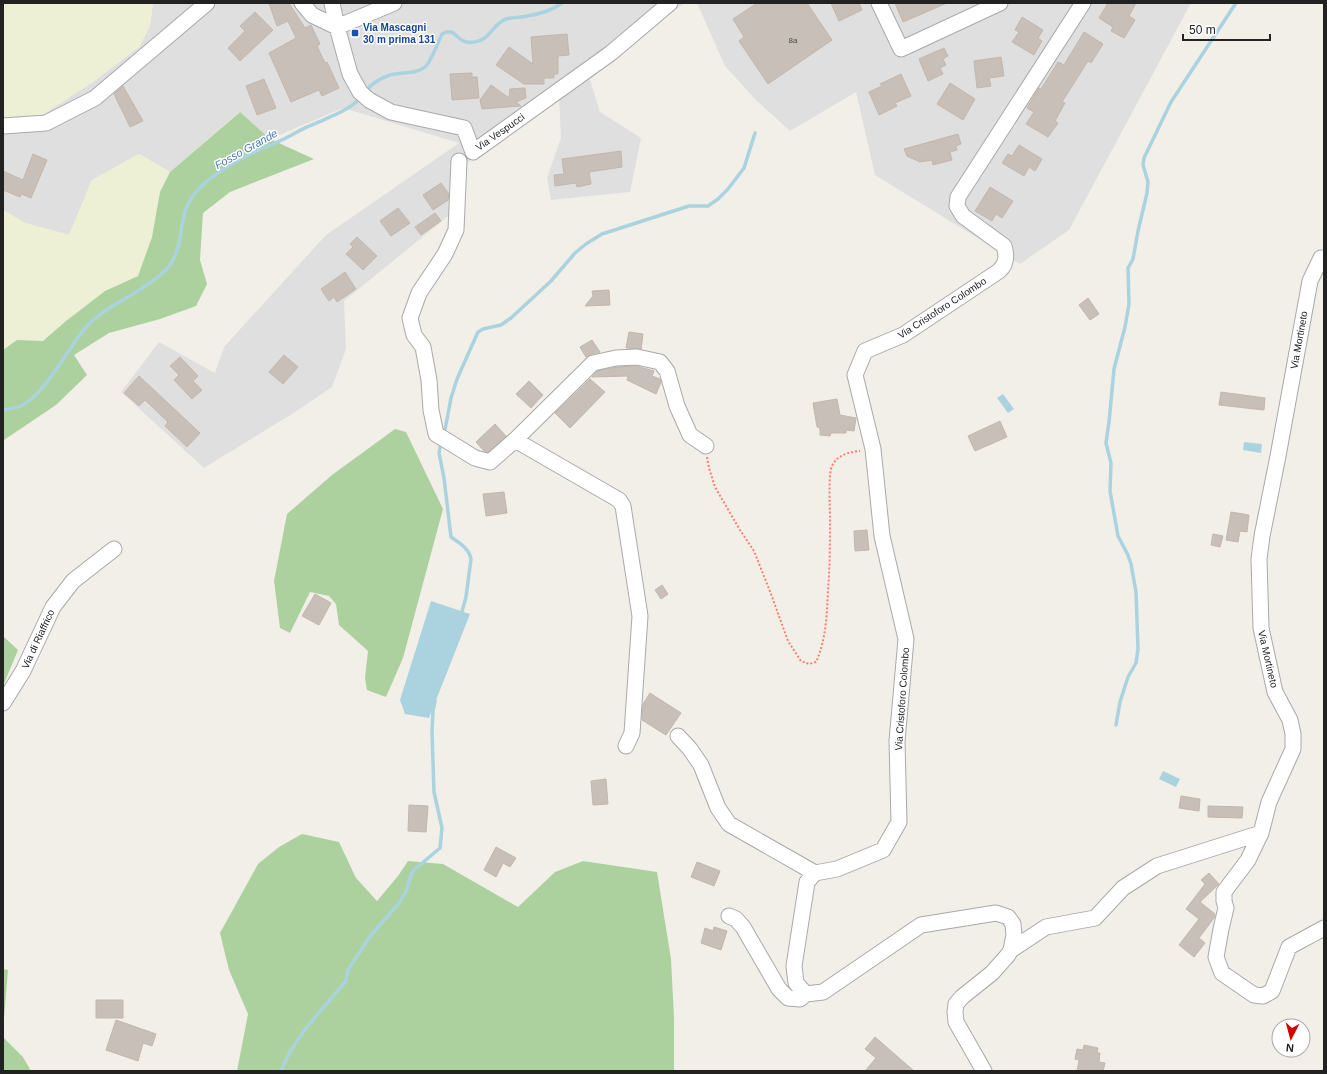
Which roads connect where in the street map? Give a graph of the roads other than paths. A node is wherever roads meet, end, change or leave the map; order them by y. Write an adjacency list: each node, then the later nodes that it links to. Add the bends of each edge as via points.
1 (207, 3): 10 (street, via 95,98 46,123)
2 (302, 3): 9 (street, via 312,15)
3 (332, 3): 9 (street)
4 (394, 3): 9 (street)
5 (670, 3): 9 (street, Via Vespucci, via 611,53 473,152 464,128 391,112 360,92 350,74)
6 (879, 3): 7 (street, via 901,49)
7 (998, 3)
8 (1083, 3): 20 (street, Via Cristoforo Colombo, via 958,197 958,206 963,216 1004,246 1004,267 903,335 864,351 855,375 873,449 882,536 906,639 897,741 899,822 883,850 837,869)
9 (337, 27)
10 (3, 126)
11 (459, 161): 13 (street, via 456,230 445,254 419,293 410,318 414,335 424,347 436,434 475,458 490,462)
12 (1324, 258): 19 (street, Via Mortineto, via 1310,281 1262,536 1259,566 1261,628 1275,692 1290,720 1293,749 1269,802)
13 (515, 440): 14 (street, via 593,363 636,357 660,362 667,371 677,406 690,435); 18 (street, via 619,500 623,506 640,616 632,733)
14 (706, 446)
15 (114, 549): 16 (street, Via di Riaffrico, via 72,581 53,607 22,671)
16 (3, 702)
17 (678, 736): 20 (street, via 701,765 718,808 729,824)
18 (626, 746)
19 (1261, 833): 22 (street, Via Mortineto, via 1248,860 1224,892 1226,908 1216,957 1222,972 1254,995 1263,996 1272,992 1289,947); 23 (street, via 1156,866 1123,888 1096,918 1046,927)
20 (815, 873): 24 (street, via 807,882 794,966 796,984)
21 (729, 916): 24 (street, via 743,926 779,989 788,998 800,999)
22 (1324, 928)
23 (1011, 950): 24 (street, via 1014,924 1008,917 996,913 921,925 823,992); 25 (street, via 992,973 962,997 954,1012 956,1022)
24 (806, 994)
25 (984, 1071)

